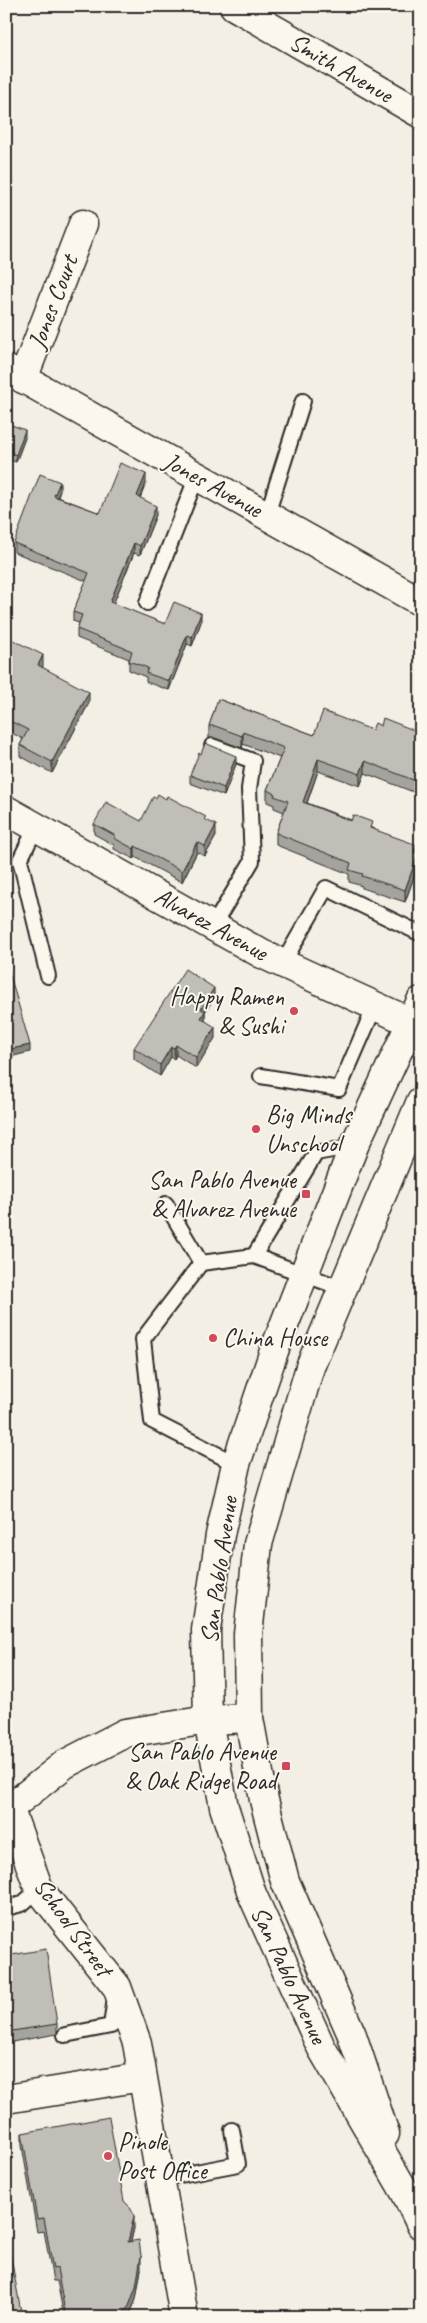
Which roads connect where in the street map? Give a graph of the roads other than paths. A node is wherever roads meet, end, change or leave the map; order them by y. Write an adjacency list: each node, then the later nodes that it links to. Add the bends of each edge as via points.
1 (234, 6): 2 (main road, Smith Avenue)
2 (421, 114)
3 (83, 224): 4 (main road, Jones Court)
4 (15, 374): 6 (main road, Jones Avenue)
5 (303, 401): 7 (lane)
6 (198, 476): 7 (main road, Jones Avenue); 9 (lane)
7 (267, 515): 8 (main road, Jones Avenue)
8 (421, 602)
9 (147, 603)
10 (212, 746): 13 (lane, via 253,760 249,789 252,861)
11 (6, 810): 12 (main road, Alvarez Avenue)
12 (36, 827): 13 (main road, Alvarez Avenue); 16 (lane, via 20,860)
13 (212, 926): 15 (main road, Alvarez Avenue)
14 (421, 934): 15 (lane, via 326,888)
15 (283, 963): 17 (main road, Alvarez Avenue)
16 (48, 976)
17 (375, 1006): 18 (main road, Alvarez Avenue); 19 (lane, via 339,1088)
18 (417, 1017): 21 (main road, San Pablo Avenue)
19 (261, 1076)
20 (419, 1112): 26 (main road, San Pablo Avenue)
21 (354, 1146): 23 (lane, via 316,1153); 25 (main road, San Pablo Avenue)
22 (166, 1204): 24 (lane)
23 (254, 1256): 24 (lane); 25 (lane)
24 (202, 1263): 27 (lane, via 143,1339 152,1421)
25 (303, 1275): 26 (lane); 27 (main road, San Pablo Avenue)
26 (341, 1288): 28 (main road, San Pablo Avenue, via 310,1367 258,1544 248,1634)
27 (236, 1464): 29 (main road, San Pablo Avenue, via 220,1535 206,1630)
28 (249, 1718): 29 (main road); 39 (main road, San Pablo Avenue, via 264,1800 285,1881 352,2035)
29 (208, 1720): 30 (main road, via 125,1734 66,1764); 39 (main road, San Pablo Avenue, via 224,1807 252,1894 321,2047)
30 (8, 1811): 31 (main road, School Street)
31 (39, 1889): 32 (lane, via 22,1904); 33 (main road, School Street)
32 (6, 1908)
33 (117, 1987): 34 (lane, via 111,2026); 35 (main road, School Street, via 137,2043)
34 (65, 2035)
35 (142, 2077): 36 (main road); 38 (main road, School Street)
36 (6, 2099)
37 (232, 2130): 38 (lane, via 238,2164)
38 (159, 2179): 41 (main road, School Street)
39 (413, 2191): 40 (main road, San Pablo Avenue)
40 (421, 2225)
41 (184, 2317)

